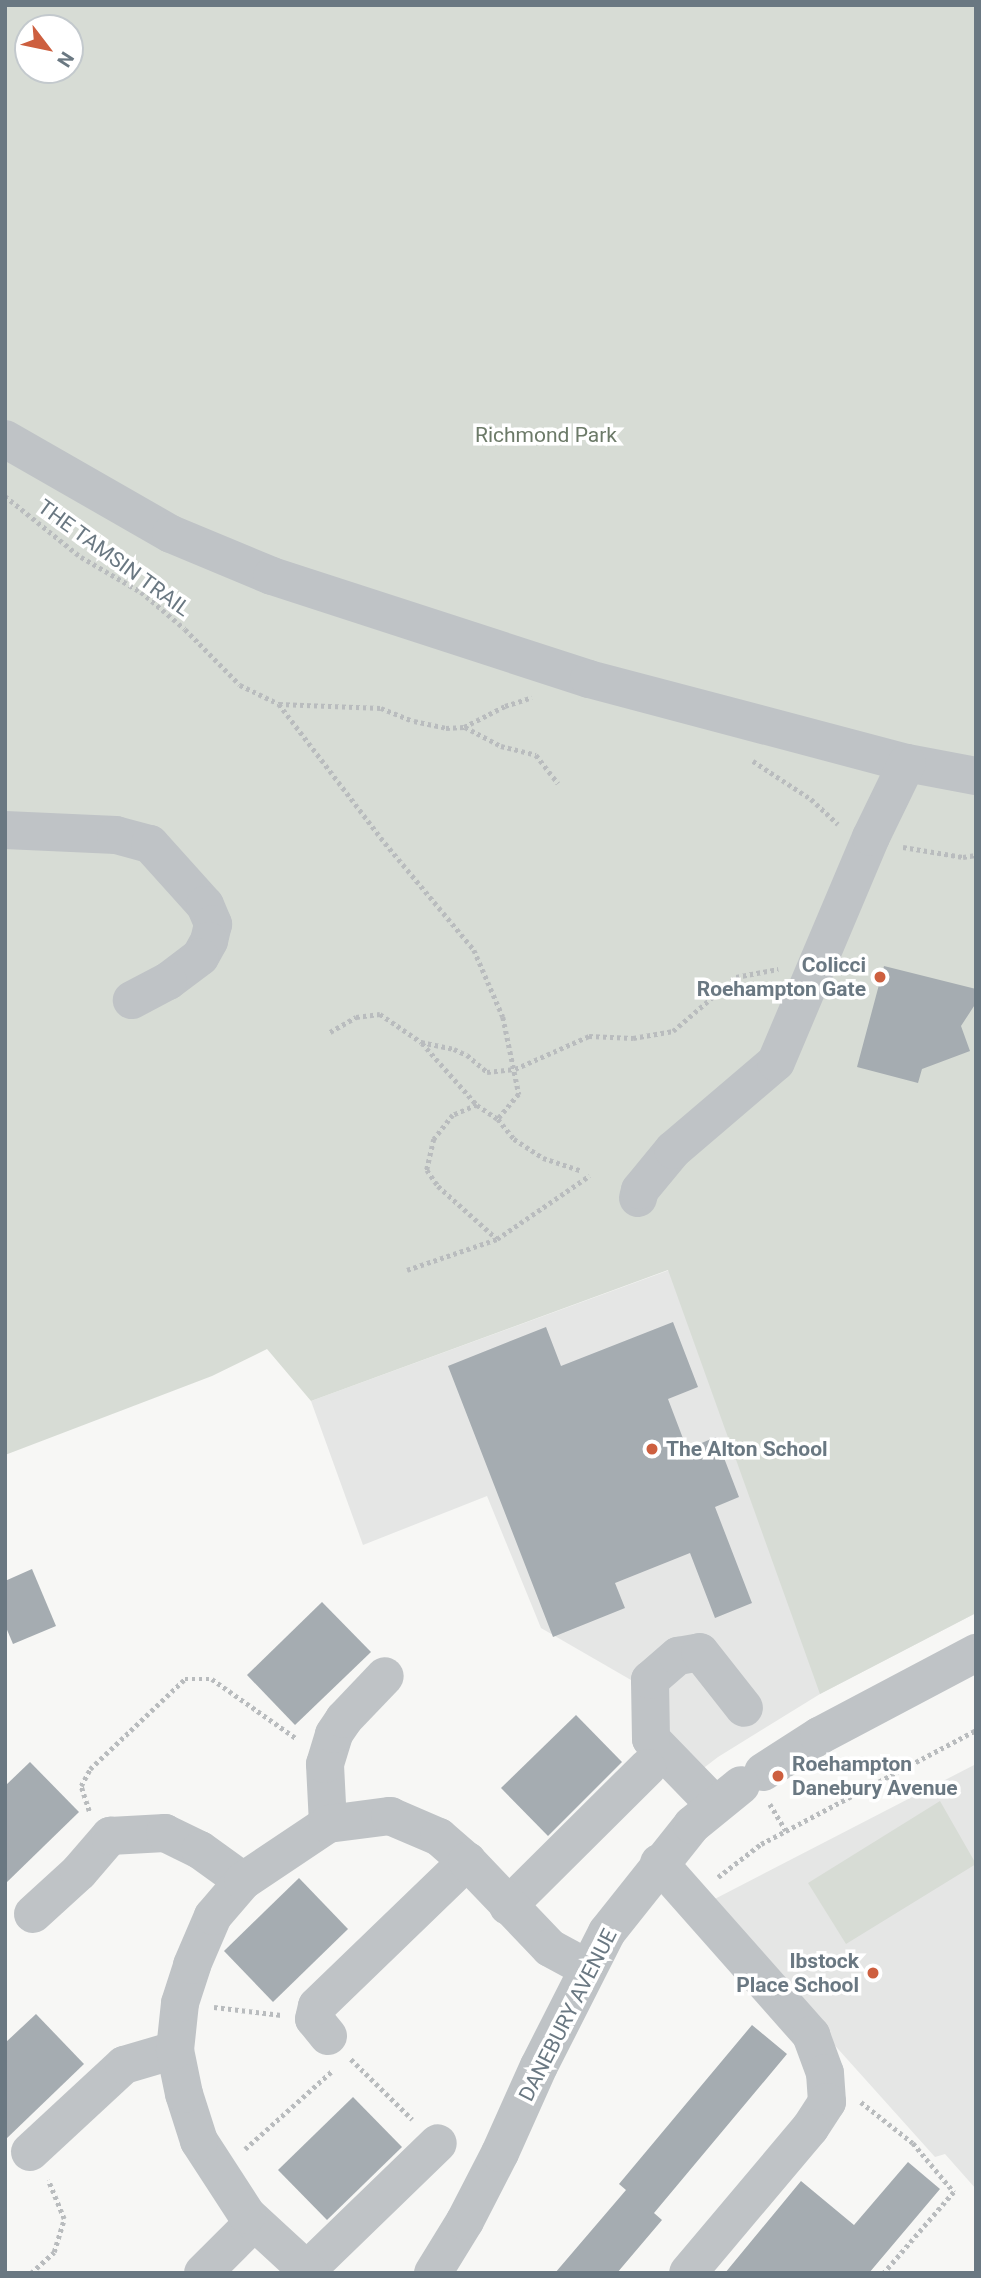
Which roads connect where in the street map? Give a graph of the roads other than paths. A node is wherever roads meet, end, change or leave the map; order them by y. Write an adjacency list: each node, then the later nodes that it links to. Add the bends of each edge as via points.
1 (5, 439): 2 (street, via 171,534 272,576 589,679)
2 (907, 763): 3 (street); 6 (street, via 776,1062 673,1150)
3 (976, 776)
4 (5, 830): 5 (street, via 116,835 150,844 205,905 213,924 200,957)
5 (132, 1000)
6 (638, 1198)
7 (976, 1653): 11 (street, DANEBURY AVENUE, via 819,1736)
8 (385, 1676): 12 (street, via 334,1734 325,1764)
9 (744, 1707): 11 (street, via 700,1652 678,1656 650,1680 651,1739)
10 (647, 1768): 16 (street)
11 (746, 1790): 14 (street, DANEBURY AVENUE, via 692,1825)
12 (328, 1824): 13 (street, via 390,1816 439,1837); 15 (street)
13 (467, 1861): 16 (street); 19 (street, via 317,2006)
14 (659, 1863): 18 (street, DANEBURY AVENUE, via 607,1932); 27 (street, via 811,2035 825,2073 827,2102 810,2128)
15 (243, 1881): 17 (street, via 200,1850 165,1833 110,1836); 20 (street, via 214,1916 180,2003)
16 (508, 1906): 18 (street, via 550,1948)
17 (33, 1914)
18 (587, 1968): 26 (street, DANEBURY AVENUE, via 500,2153)
19 (321, 2027)
20 (176, 2050): 22 (street, via 124,2065); 23 (street, via 199,2141)
21 (438, 2143): 24 (street)
22 (30, 2152)
23 (254, 2222): 24 (street); 25 (street)
24 (309, 2271)
25 (203, 2273)
26 (433, 2273)
27 (688, 2273)

